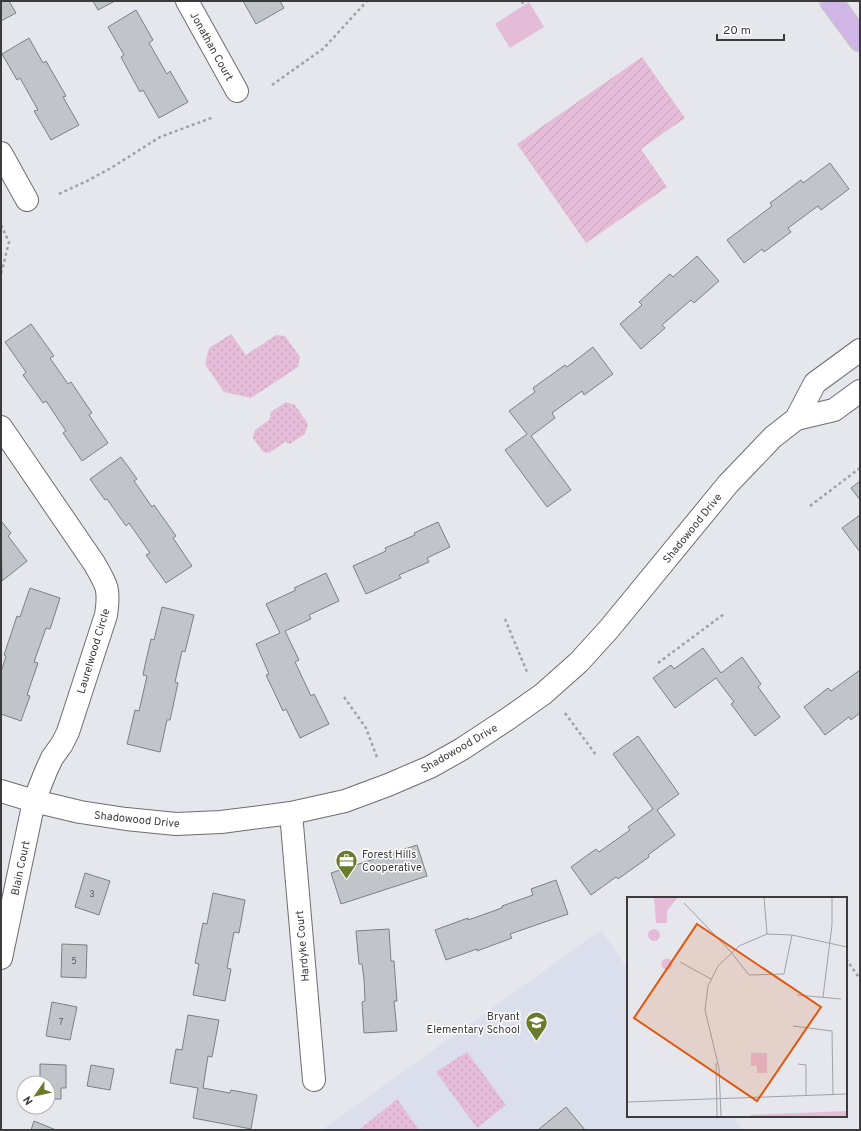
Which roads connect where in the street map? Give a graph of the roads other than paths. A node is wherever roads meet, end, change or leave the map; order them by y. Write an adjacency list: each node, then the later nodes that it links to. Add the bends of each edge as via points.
1 (187, 1): 4 (street, Jonathan Court)
2 (831, 1): 3 (main road)
3 (860, 40)
4 (237, 91)
5 (1, 153): 6 (street)
6 (27, 200)
7 (860, 350): 9 (street, Shadowood Drive, via 815,383)
8 (860, 391): 9 (street, Shadowood Drive, via 834,410)
9 (796, 419): 13 (street, Shadowood Drive, via 769,442 728,484 609,629 579,662 543,694 462,749 388,786 344,801)
10 (1, 427): 12 (street, Laurelwood Circle, via 94,563 103,578 108,596 106,615 68,732 52,758)
11 (1, 791): 12 (street, Shadowood Drive)
12 (34, 801): 13 (street, Shadowood Drive, via 80,812 176,824 221,822); 14 (street, Blain Court)
13 (291, 813): 15 (street, Hardyke Court)
14 (1, 958)
15 (314, 1080)

